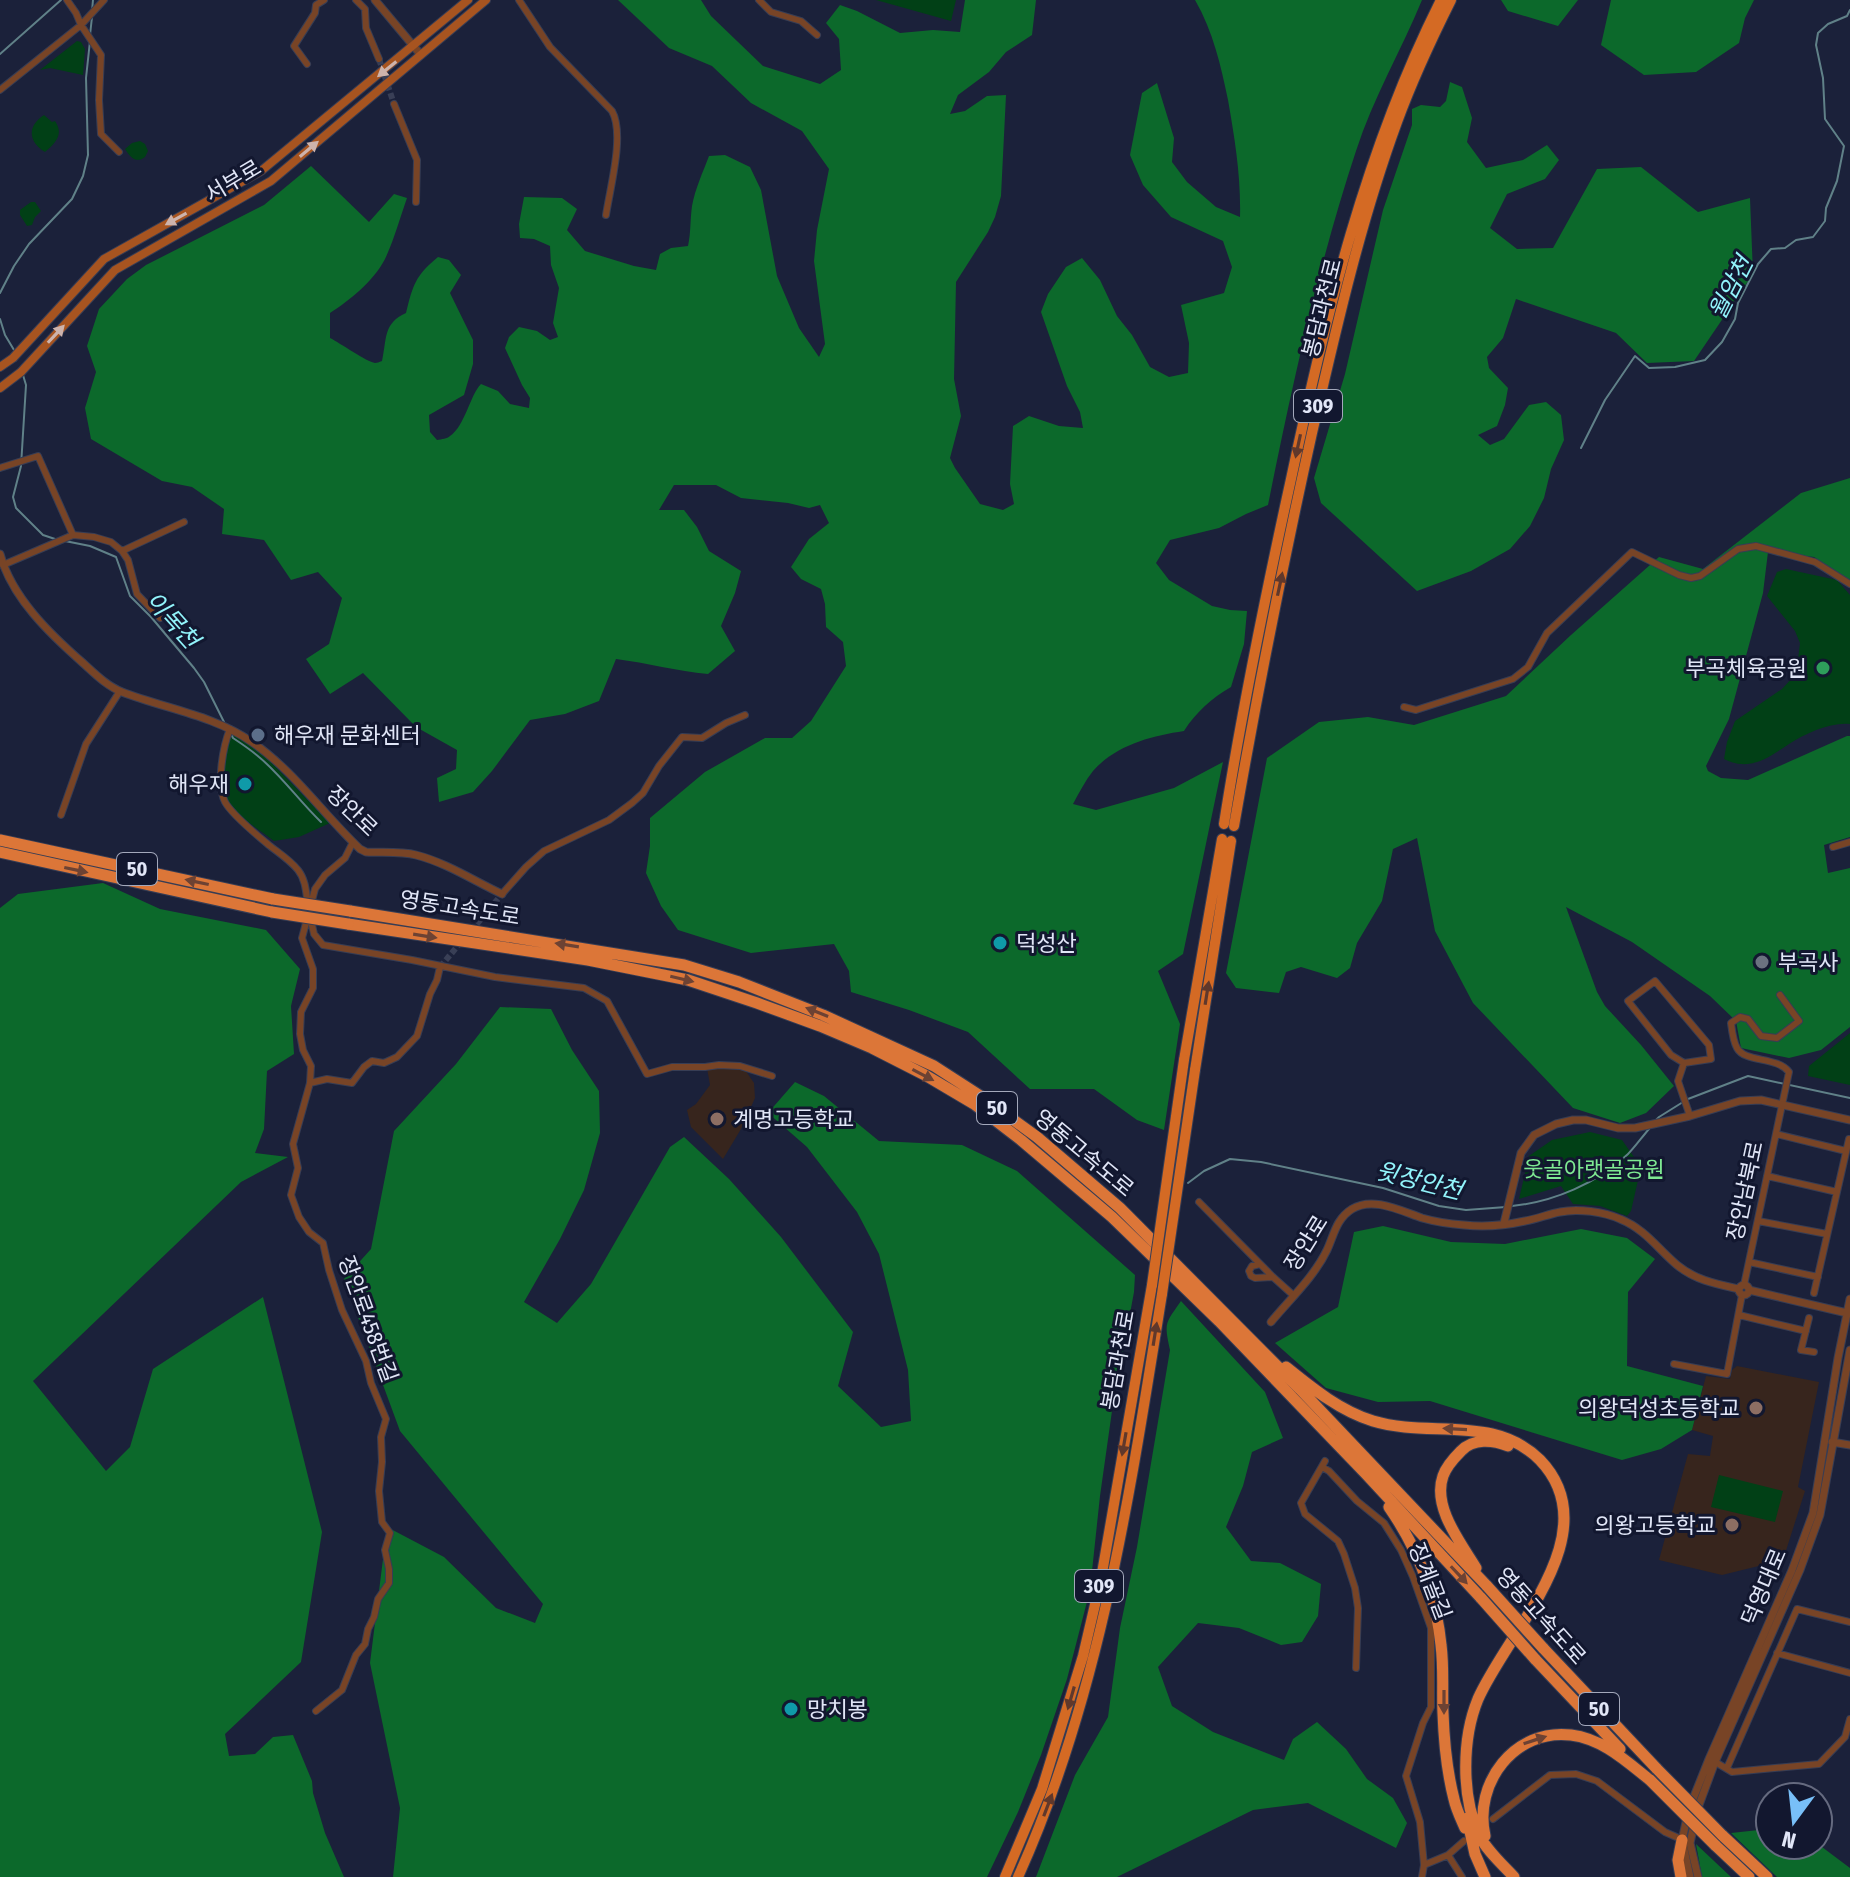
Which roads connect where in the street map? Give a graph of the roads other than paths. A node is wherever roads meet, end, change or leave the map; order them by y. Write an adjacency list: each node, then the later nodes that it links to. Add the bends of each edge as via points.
1 (67, 0): 12 (street)
2 (104, 0): 12 (street)
3 (324, 0): 17 (street, via 294,46)
4 (356, 0): 16 (street, via 365,9 366,28)
5 (375, 0): 14 (street)
6 (468, 0): 14 (main road, 서부로)
7 (486, 0): 15 (main road, 서부로)
8 (519, 0): 22 (street, via 550,47 617,119)
9 (759, 0): 13 (street, via 771,12 801,21)
10 (1441, 0): 11 (highway, 봉담과천로 / 309, one-way to 11, via 1392,110 1339,269 1242,716 1229,825 1349,281 1397,121)
11 (1451, 0)
12 (81, 25): 18 (street); 20 (street, via 100,53 101,134)
13 (817, 35)
14 (414, 46): 15 (street); 23 (main road, 서부로, one-way to 23, via 261,171 104,259)
15 (421, 55): 24 (main road, 서부로, one-way to 15, via 115,270 271,181)
16 (379, 59)
17 (307, 64)
18 (0, 90)
19 (394, 104): 21 (street, via 417,160)
20 (119, 152)
21 (416, 202)
22 (606, 215)
23 (0, 367)
24 (0, 388)
25 (0, 468): 27 (street, via 38,456)
26 (184, 522): 28 (street)
27 (73, 535): 28 (street, via 111,542); 30 (street)
28 (122, 551): 32 (street, via 137,594)
29 (0, 554): 30 (street, 장안로)
30 (3, 565): 33 (street, 장안로, via 41,624)
31 (1850, 584): 34 (street, via 1815,562 1756,546 1738,549 1691,578 1632,552 1547,633 1528,667 1513,679 1416,710)
32 (160, 618)
33 (120, 691): 36 (street, 장안로); 37 (street, via 86,744)
34 (1404, 707)
35 (745, 715): 43 (street, 장안로, via 702,738 682,737 632,803 544,851)
36 (230, 729): 39 (street, 장안로, via 270,755); 44 (street, 장안로458번길, via 223,764 225,802 299,871)
37 (61, 815)
38 (0, 840): 73 (highway, 영동고속도로 / 50, one-way to 38, bridge, via 1120,1208 982,1097 934,1066 739,982 684,965 273,899)
39 (353, 842): 43 (street, 장안로, via 366,852 414,854); 44 (street, via 315,889)
40 (1850, 842): 41 (street)
41 (1833, 847)
42 (0, 852): 81 (highway, 영동고속도로 / 50, one-way to 81, bridge, via 272,912 688,980 872,1048 974,1104 1112,1217)
43 (502, 894)
44 (309, 910): 45 (street, via 314,934 323,945); 49 (street, 장안로458번길, via 302,938 313,969 313,988 301,1012 300,1034 311,1066)
45 (440, 967): 48 (street, via 597,994 607,1001 647,1074 719,1065); 49 (street, via 417,1036 397,1057 372,1061 352,1083)
46 (1780, 995): 50 (street, 장안남북로, via 1799,1021 1777,1038 1761,1036 1748,1019 1731,1023 1740,1053 1784,1065 1789,1072)
47 (1684, 1063): 47 (street, via 1711,1059 1709,1045 1655,981 1628,1001 1671,1055); 51 (street, via 1678,1081)
48 (772, 1076)
49 (310, 1083): 87 (street, 장안로458번길, via 293,1144 298,1168 291,1195 299,1217 323,1243 342,1310 386,1419 379,1491 382,1522 390,1533 385,1550 389,1583 378,1599 365,1644 342,1690)
50 (1783, 1101): 51 (street, via 1740,1101); 52 (street); 53 (street, 장안남북로)
51 (1690, 1116): 59 (street, via 1635,1128 1573,1120 1534,1135 1521,1153)
52 (1850, 1120)
53 (1776, 1134): 55 (street); 56 (street, 장안남북로)
54 (1849, 1139): 55 (street)
55 (1846, 1151): 57 (street)
56 (1767, 1176): 57 (street); 60 (street, 장안남북로)
57 (1837, 1192): 61 (street)
58 (1199, 1202): 63 (street)
59 (1504, 1220): 66 (street, 장안로, via 1522,1222 1564,1211 1617,1217 1644,1232 1692,1275); 68 (street, 장안로, via 1462,1225 1360,1205 1334,1228 1318,1266)
60 (1758, 1221): 61 (street); 62 (street, 장안남북로)
61 (1827, 1234): 65 (street)
62 (1749, 1262): 65 (street); 66 (street, 장안남북로)
63 (1260, 1264): 64 (street); 64 (street, via 1252,1266 1251,1276)
64 (1273, 1277): 68 (street)
65 (1818, 1277): 67 (street)
66 (1744, 1290): 70 (street, 장안로); 71 (street, 장안남북로)
67 (1814, 1293)
68 (1293, 1295): 74 (street, 장안로)
69 (1850, 1299): 70 (street, 덕영대로)
70 (1847, 1313): 79 (street, 덕영대로)
71 (1739, 1315): 75 (street); 78 (street, 장안남북로, via 1727,1374)
72 (1809, 1318): 75 (street)
73 (1232, 1321): 82 (highway, 영동고속도로 / 50); 96 (highway, one-way to 73, via 1468,1797 1464,1760 1478,1700 1560,1548 1563,1500 1552,1476 1520,1445 1500,1436 1395,1426 1346,1410)
74 (1271, 1322)
75 (1806, 1331): 77 (street, via 1801,1350)
76 (1850, 1350): 79 (street, 덕영대로)
77 (1814, 1352)
78 (1674, 1364)
79 (1830, 1442): 80 (street); 89 (street, 덕영대로, via 1820,1515 1805,1557)
80 (1850, 1445)
81 (1366, 1474): 91 (highway, 영동고속도로 / 50, one-way to 91, bridge, via 1535,1659); 97 (highway, one-way to 97, via 1402,1526 1427,1580 1441,1644 1454,1801)
82 (1487, 1586): 91 (highway, 영동고속도로 / 50, bridge); 97 (highway, via 1441,1496 1452,1460 1481,1441 1518,1450 1535,1464 1553,1492 1559,1524 1547,1564 1469,1709 1459,1762)
83 (1850, 1622): 84 (street, via 1797,1609)
84 (1777, 1653): 86 (street); 90 (street)
85 (1356, 1668): 99 (street, 징계골길, via 1358,1608 1344,1554 1338,1541 1305,1514 1301,1503 1323,1464 1384,1523 1401,1550 1431,1628 1431,1707 1406,1776 1420,1822)
86 (1850, 1673)
87 (316, 1711)
88 (1850, 1719): 90 (street, via 1845,1737 1819,1764 1732,1772)
89 (1712, 1760): 90 (street); 95 (street, 덕영대로, via 1689,1809)
90 (1727, 1768)
91 (1654, 1774): 93 (highway, 영동고속도로 / 50, bridge); 96 (highway, one-way to 91, via 1486,1798 1494,1775 1522,1744 1553,1734 1572,1735 1609,1748)
92 (1493, 1819): 95 (street, via 1550,1775 1576,1774 1597,1781 1665,1832)
93 (1719, 1840): 109 (highway, 영동고속도로 / 50); 110 (highway, 영동고속도로 / 50)
94 (1464, 1841): 98 (street)
95 (1686, 1841): 106 (highway, via 1678,1860); 107 (street, 덕영대로); 108 (street, 덕영대로)
96 (1489, 1851): 105 (highway)
97 (1475, 1854): 104 (highway)
98 (1448, 1855): 99 (street); 103 (street)
99 (1424, 1865): 102 (street, 징계골길)
100 (1005, 1877): 101 (highway, 봉담과천로 / 309, one-way to 100, bridge, via 1064,1763 1117,1554 1162,1294 1227,840 1184,1060 1101,1579 1042,1789)
101 (1018, 1877)
102 (1422, 1877)
103 (1462, 1877)
104 (1485, 1877)
105 (1514, 1877)
106 (1681, 1877)
107 (1690, 1877)
108 (1698, 1877)
109 (1749, 1877)
110 (1767, 1877)

